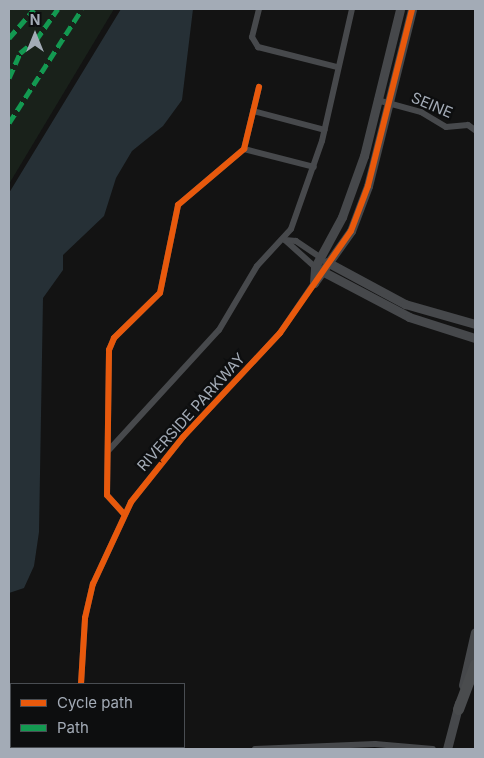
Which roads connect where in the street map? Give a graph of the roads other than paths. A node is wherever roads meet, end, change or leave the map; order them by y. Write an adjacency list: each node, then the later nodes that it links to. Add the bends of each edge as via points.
1 (259, 9): 5 (street, via 252,37 258,47)
2 (352, 9): 5 (street)
3 (400, 9): 7 (street, RIVERSIDE PARKWAY)
4 (412, 9): 8 (street, RIVERSIDE PARKWAY)
5 (337, 67): 10 (street)
6 (259, 87): 9 (street)
7 (378, 100): 8 (street, SEINE); 15 (street, RIVERSIDE PARKWAY, via 353,189)
8 (388, 102): 11 (street, SEINE, via 420,112 446,127 468,125); 16 (street, RIVERSIDE PARKWAY, via 368,186 351,231)
9 (253, 111): 10 (street); 12 (street)
10 (325, 130): 13 (street)
11 (475, 130)
12 (244, 149): 13 (street); 24 (street, via 178,205 160,293 114,338 109,350)
13 (314, 167): 14 (street)
14 (285, 240): 15 (street, via 296,241); 17 (street); 24 (street, via 257,266 219,330)
15 (321, 258): 16 (street); 17 (street, RIVERSIDE PARKWAY)
16 (330, 264): 18 (street, RIVERSIDE PARKWAY); 20 (street)
17 (315, 267): 18 (street); 19 (street, RIVERSIDE PARKWAY)
18 (325, 274): 19 (street, RIVERSIDE PARKWAY); 22 (street)
19 (314, 282): 25 (street, RIVERSIDE PARKWAY, via 280,333 156,467)
20 (432, 314): 21 (street); 22 (street)
21 (475, 324)
22 (431, 326): 23 (street)
23 (475, 338)
24 (108, 451): 25 (street, via 107,495)
25 (124, 514): 28 (street, RIVERSIDE PARKWAY, via 93,584 85,618)
26 (475, 632): 29 (street)
27 (475, 664): 29 (highway)
28 (81, 683)
29 (458, 708): 32 (street)
30 (255, 749): 31 (street, via 375,744)
31 (433, 749)
32 (447, 749)

